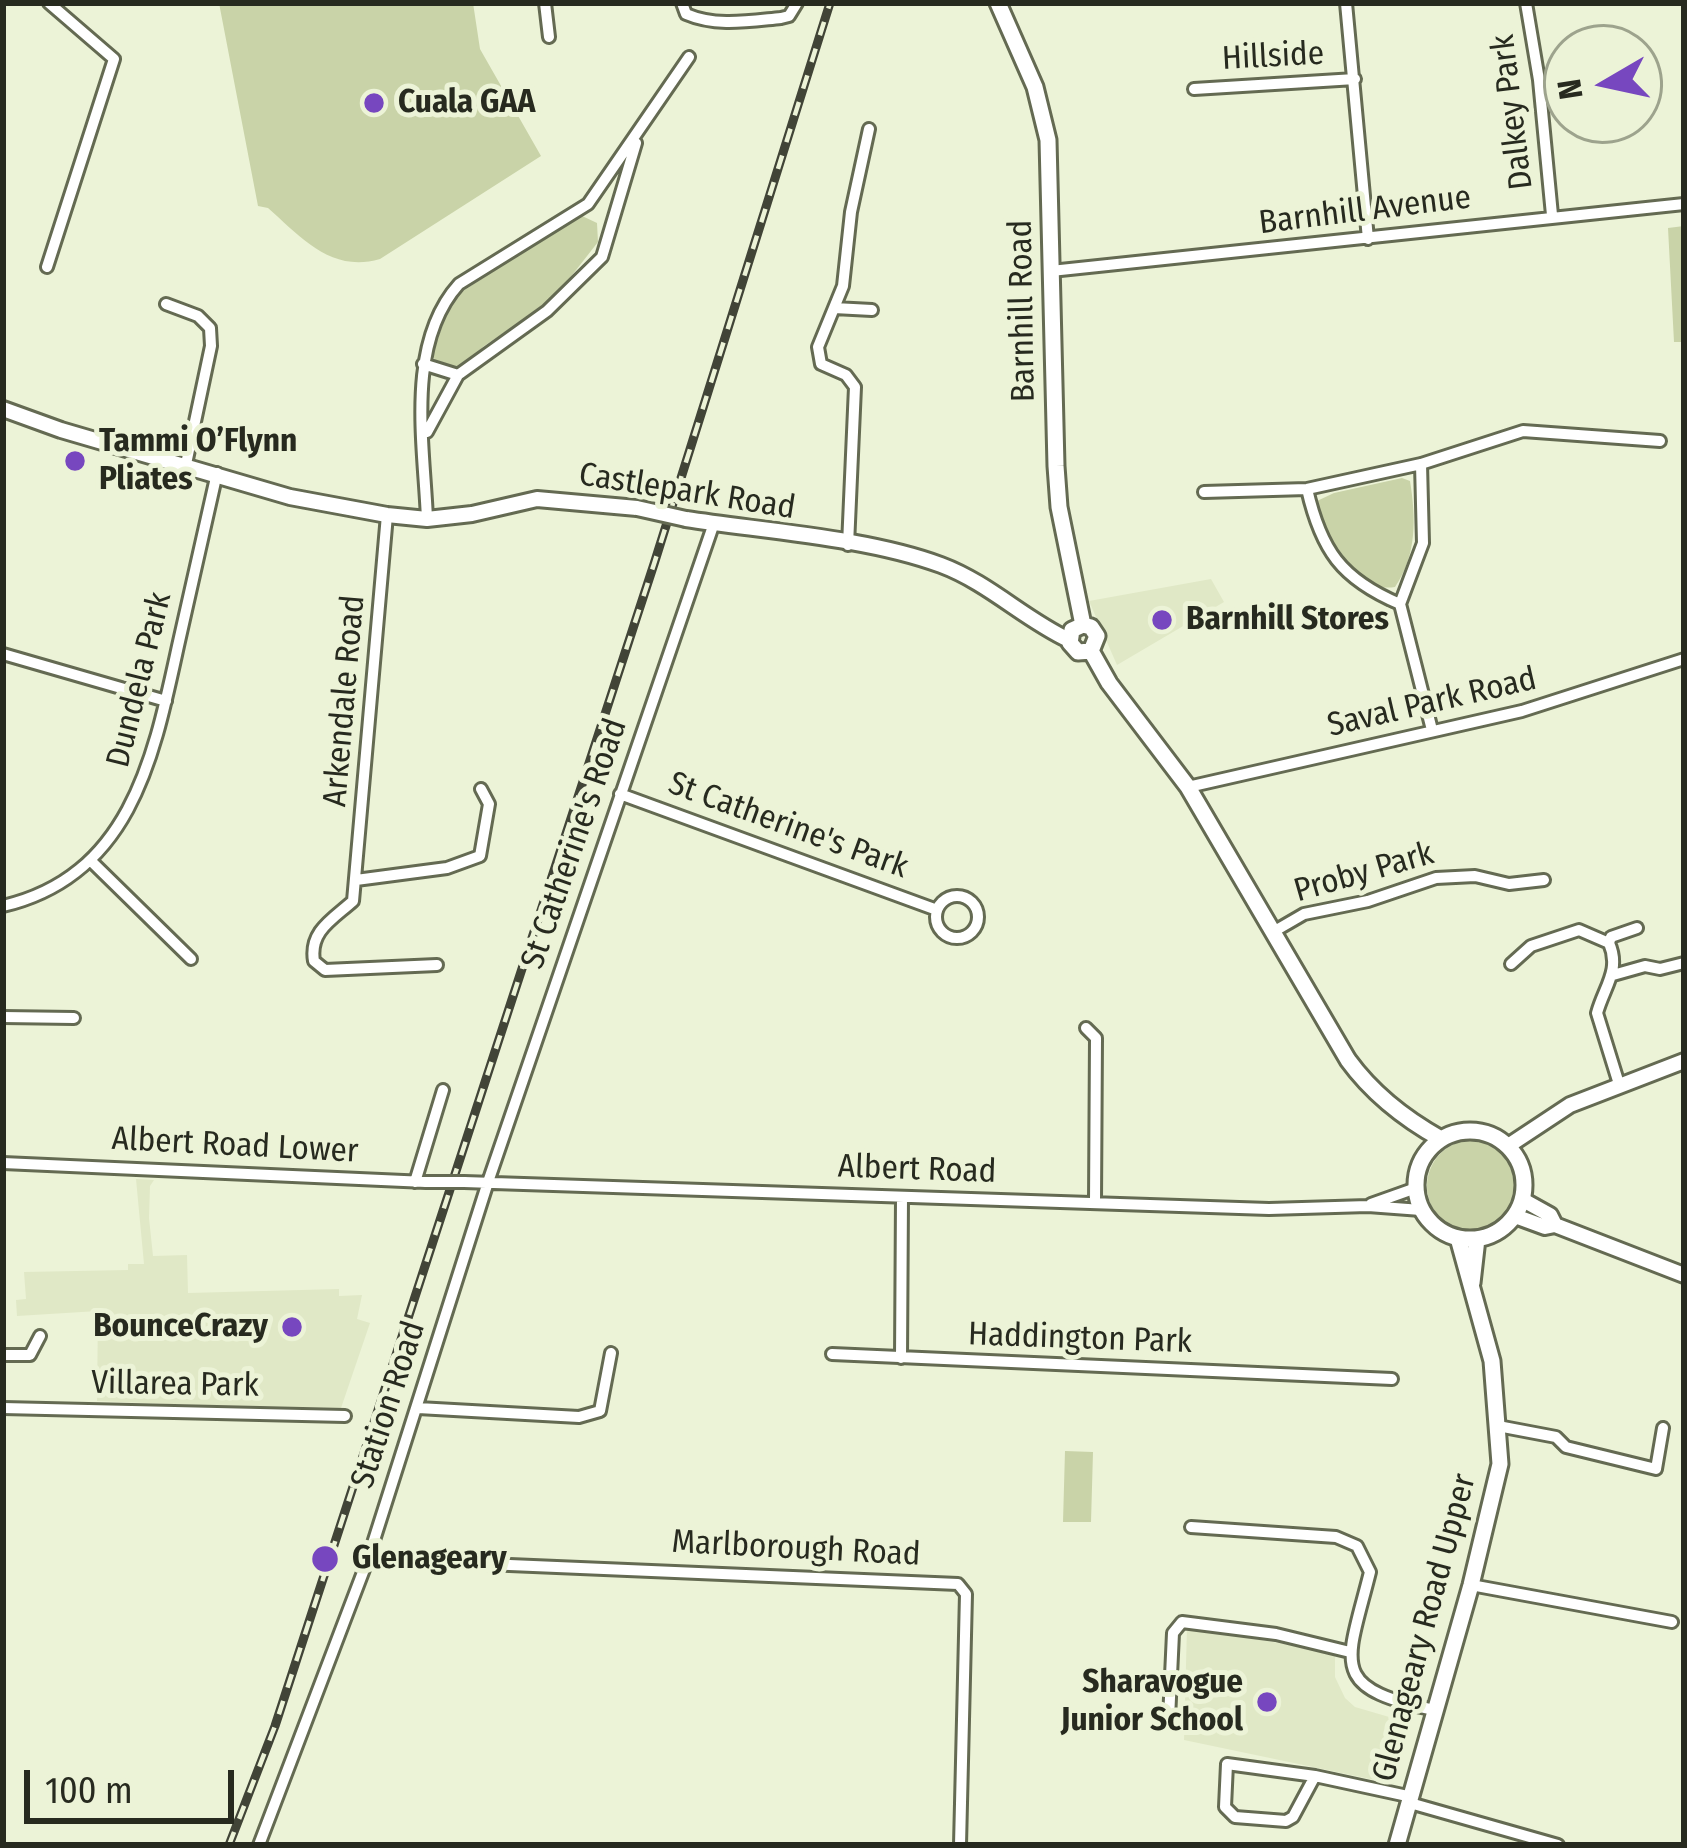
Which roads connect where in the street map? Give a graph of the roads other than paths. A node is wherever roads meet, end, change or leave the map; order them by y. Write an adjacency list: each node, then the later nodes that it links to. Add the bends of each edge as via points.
1 (49, 3): 19 (street, via 114,59)
2 (545, 3): 8 (street)
3 (682, 3): 4 (street, via 703,22 789,16)
4 (797, 3)
5 (998, 3): 20 (main road, Barnhill Road, via 1043,110)
6 (1346, 3): 10 (street, Hillside)
7 (1526, 3): 17 (street, Dalkey Park)
8 (549, 37)
9 (689, 57): 13 (street)
10 (1355, 79): 11 (street, Hillside); 18 (street, Hillside)
11 (1194, 88)
12 (869, 129): 22 (street)
13 (638, 134): 14 (street); 16 (street)
14 (588, 204): 16 (street); 24 (street, via 459,284 443,302)
15 (1684, 204): 17 (street, Barnhill Avenue)
16 (614, 215): 25 (street, via 602,256 547,311)
17 (1552, 215): 18 (street, Barnhill Avenue)
18 (1368, 239): 20 (street, Barnhill Avenue)
19 (47, 267)
20 (1051, 271): 39 (main road, Barnhill Road, via 1059,507)
21 (166, 304): 29 (street, via 211,328)
22 (833, 308): 23 (street); 37 (street, via 818,356 855,387)
23 (872, 310)
24 (423, 364): 25 (street); 27 (street)
25 (458, 375): 27 (street)
26 (3, 409): 29 (street, Castlepark Road)
27 (424, 438): 35 (street)
28 (1660, 441): 30 (street, via 1523,431)
29 (186, 464): 31 (street, Castlepark Road)
30 (1421, 464): 32 (street); 38 (street, via 1423,543)
31 (217, 473): 34 (street, Castlepark Road); 44 (street, Dundela Park)
32 (1307, 489): 33 (street); 38 (street, via 1332,555 1352,578)
33 (1204, 492)
34 (387, 515): 35 (street, Castlepark Road); 51 (street, Arkendale Road)
35 (427, 519): 36 (street, Castlepark Road, bridge, via 537,499)
36 (714, 523): 37 (street, Castlepark Road); 48 (street, St Catherine's Road)
37 (848, 544): 40 (street, Castlepark Road, via 942,565)
38 (1400, 604): 45 (street)
39 (1083, 625): 40 (main road); 41 (main road, Barnhill Road, via 1097,637)
40 (1069, 640): 41 (main road, via 1078,652)
41 (1091, 651): 46 (main road, Barnhill Road)
42 (3, 654): 44 (street)
43 (1684, 659): 45 (street, Saval Park Road, via 1574,697)
44 (166, 700): 49 (street, Dundela Park, via 138,794)
45 (1432, 730): 46 (street, Saval Park Road)
46 (1188, 788): 55 (main road, Barnhill Road)
47 (481, 789): 51 (street, via 489,804 480,856)
48 (620, 794): 53 (street, St Catherine's Park); 75 (street, St Catherine's Road)
49 (90, 860): 52 (street, Dundela Park, via 52,888); 57 (street)
50 (1544, 880): 55 (street, Proby Park, via 1436,878 1304,914)
51 (355, 886): 59 (street, via 353,901 315,934 314,961 325,970)
52 (3, 906)
53 (937, 910): 53 (street, St Catherine's Park, via 952,896 966,897 978,914 976,927 952,938 940,930)
54 (1637, 928): 56 (street)
55 (1273, 932): 68 (main road, Barnhill Road, via 1348,1060)
56 (1609, 944): 60 (street, via 1579,930 1531,946); 61 (street)
57 (191, 958)
58 (1684, 963): 61 (street)
59 (437, 964)
60 (1511, 964)
61 (1613, 975): 66 (street, via 1597,1013)
62 (3, 1017): 63 (street)
63 (74, 1018)
64 (1086, 1028): 79 (street, via 1096,1038)
65 (1684, 1061): 66 (street)
66 (1619, 1084): 70 (street)
67 (443, 1090): 73 (street)
68 (1390, 1104): 69 (main road, Barnhill Road); 71 (main road, Barnhill Road)
69 (1441, 1139): 70 (main road, via 1479,1131); 71 (main road)
70 (1508, 1146): 78 (main road, via 1522,1167)
71 (1426, 1154): 76 (main road)
72 (3, 1163): 73 (street, Albert Road Lower)
73 (421, 1182): 74 (street, Albert Road Lower, bridge)
74 (464, 1182): 75 (street, Albert Road)
75 (488, 1182): 77 (street, Albert Road); 95 (street, Station Road)
76 (1416, 1189): 80 (street, Albert Road); 81 (main road)
77 (902, 1198): 79 (street, Albert Road); 92 (street)
78 (1523, 1199): 82 (main road); 83 (street)
79 (1095, 1202): 80 (street, Albert Road)
80 (1368, 1206): 81 (street, Albert Road)
81 (1421, 1210): 84 (main road)
82 (1515, 1216): 83 (street); 85 (main road)
83 (1555, 1225): 86 (street)
84 (1458, 1238): 85 (main road); 87 (main road, Glenageary Road Upper)
85 (1477, 1239): 87 (main road, Glenageary Road Upper)
86 (1684, 1275)
87 (1472, 1283): 97 (main road, Glenageary Road Upper)
88 (40, 1336): 91 (street, via 30,1355)
89 (611, 1353): 95 (street, via 600,1412)
90 (832, 1354): 92 (street, Haddington Park)
91 (3, 1355)
92 (901, 1358): 93 (street, Haddington Park)
93 (1391, 1379)
94 (3, 1408): 96 (street, Villarea Park)
95 (418, 1408): 100 (street, Station Road)
96 (345, 1416)
97 (1498, 1426): 98 (street, via 1656,1469); 101 (main road, Glenageary Road Upper, via 1494,1500)
98 (1664, 1428)
99 (1191, 1527): 103 (street, via 1336,1537 1357,1546 1370,1572)
100 (368, 1559): 108 (street, Station Road); 109 (street, Marlborough Road, via 958,1584 966,1594)
101 (1471, 1585): 102 (street); 104 (main road, Glenageary Road Upper)
102 (1672, 1622)
103 (1350, 1652): 104 (street, via 1363,1686); 105 (street, via 1182,1622 1173,1633)
104 (1435, 1710): 107 (main road, Glenageary Road Upper)
105 (1169, 1719)
106 (1315, 1776): 106 (street, via 1286,1821 1235,1817 1225,1807 1227,1764); 107 (street)
107 (1411, 1800): 110 (main road, Glenageary Road Upper); 111 (street)
108 (259, 1845)
109 (960, 1845)
110 (1397, 1845)
111 (1558, 1845)

